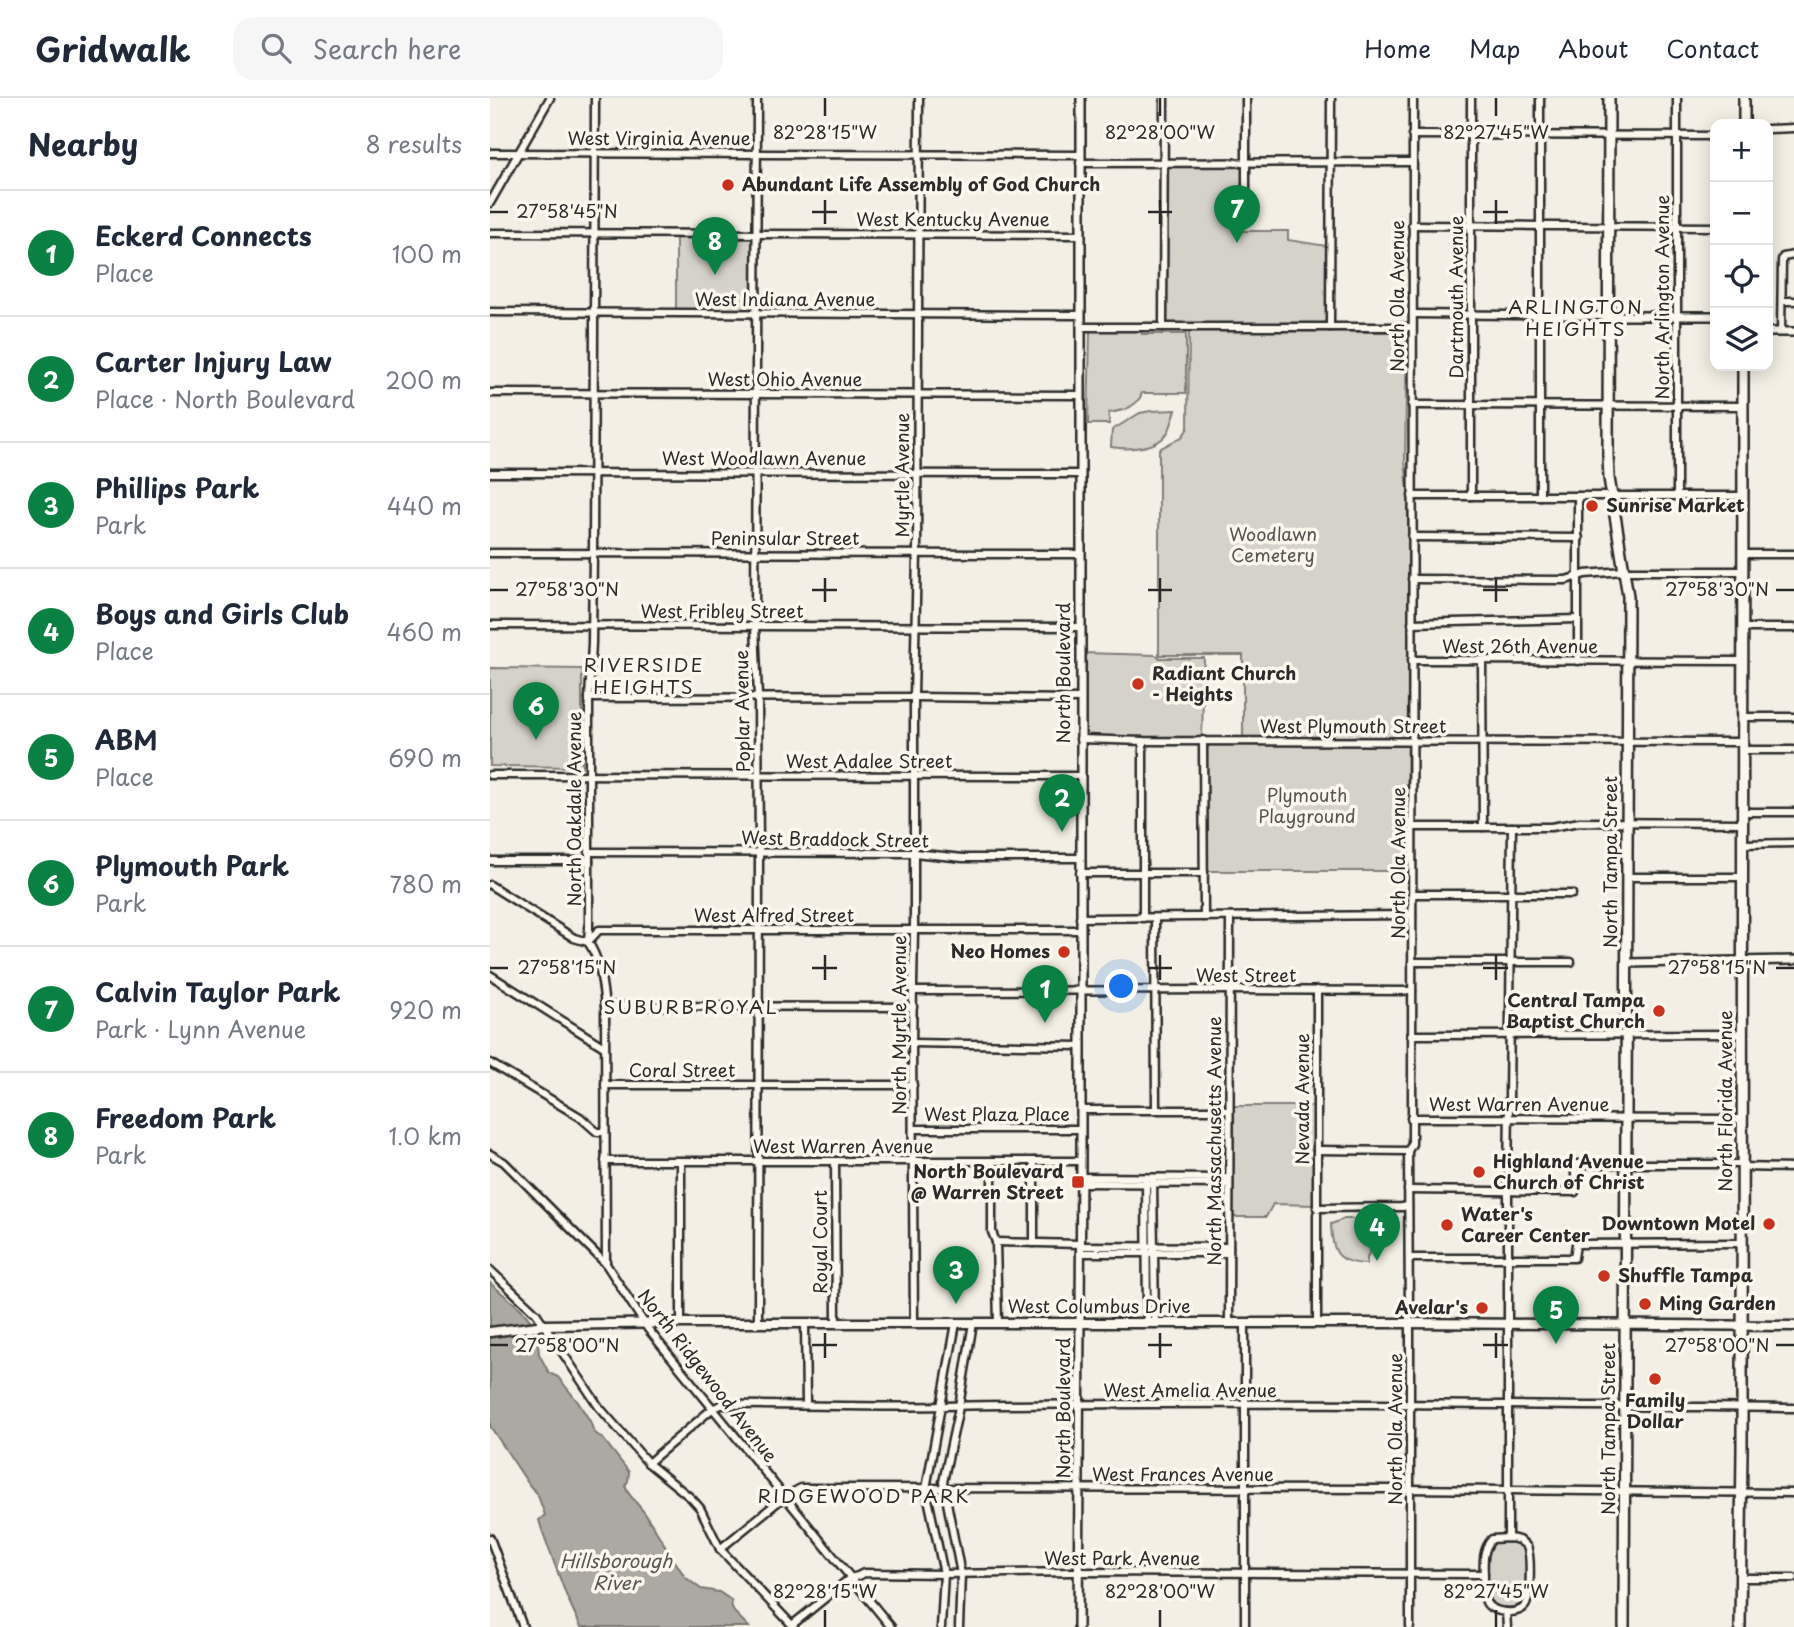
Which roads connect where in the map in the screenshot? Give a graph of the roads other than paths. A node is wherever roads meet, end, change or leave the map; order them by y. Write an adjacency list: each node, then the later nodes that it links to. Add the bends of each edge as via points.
1 (550, 98): 25 (street)
2 (594, 98): 26 (street, North Oakdale Avenue)
3 (757, 98): 27 (street, Poplar Avenue)
4 (919, 98): 28 (street, Myrtle Avenue)
5 (1081, 98): 29 (street, North Boulevard)
6 (1164, 98): 30 (street)
7 (1246, 98): 31 (street)
8 (1331, 98): 33 (street)
9 (1413, 98): 18 (street, North Ola Avenue)
10 (1471, 98): 19 (street, Dartmouth Avenue)
11 (1540, 98): 20 (street)
12 (1609, 98): 23 (main road, North Tampa Street)
13 (1676, 98): 21 (street, North Arlington Avenue)
14 (1744, 98): 15 (main road)
15 (1744, 119)
16 (1794, 128): 17 (street)
17 (1773, 129)
18 (1412, 135): 19 (street); 32 (street, North Ola Avenue)
19 (1471, 136): 20 (street); 37 (street, Dartmouth Avenue)
20 (1540, 136): 23 (street); 38 (street)
21 (1676, 136): 22 (street); 23 (street); 40 (street, North Arlington Avenue)
22 (1710, 136)
23 (1609, 137): 39 (main road, North Tampa Street)
24 (490, 153): 25 (street, West Virginia Avenue)
25 (519, 153): 26 (street, West Virginia Avenue); 34 (street)
26 (594, 153): 27 (street, West Virginia Avenue); 43 (street, North Oakdale Avenue)
27 (757, 154): 28 (street, West Virginia Avenue); 44 (street, Poplar Avenue)
28 (919, 154): 29 (street, West Virginia Avenue); 45 (street, Myrtle Avenue)
29 (1080, 159): 30 (street, West Virginia Avenue); 46 (street, North Boulevard)
30 (1164, 162): 31 (street, West Virginia Avenue); 62 (street)
31 (1246, 162): 33 (street, West Virginia Avenue); 35 (street)
32 (1412, 162): 33 (street, West Virginia Avenue); 36 (street, North Ola Avenue)
33 (1331, 163): 63 (street)
34 (490, 204)
35 (1246, 216)
36 (1412, 225): 37 (street); 55 (street, North Ola Avenue)
37 (1471, 226): 38 (street); 56 (street, Dartmouth Avenue)
38 (1539, 226): 39 (street); 57 (street)
39 (1608, 226): 40 (street); 58 (main road, North Tampa Street)
40 (1677, 227): 41 (street); 60 (street, North Arlington Avenue)
41 (1710, 227)
42 (490, 233): 43 (street, West Kentucky Avenue)
43 (594, 233): 44 (street, West Kentucky Avenue); 51 (street, North Oakdale Avenue)
44 (756, 234): 45 (street, West Kentucky Avenue); 52 (street, Poplar Avenue)
45 (919, 234): 46 (street, West Kentucky Avenue); 53 (street, Myrtle Avenue)
46 (1080, 235): 54 (street, North Boulevard)
47 (1794, 255): 48 (street, via 1783,257)
48 (1783, 302): 49 (street); 66 (street)
49 (1794, 302)
50 (490, 312): 51 (street, West Indiana Avenue)
51 (594, 312): 52 (street, West Indiana Avenue); 70 (street, North Oakdale Avenue)
52 (756, 313): 53 (street, West Indiana Avenue); 71 (street, Poplar Avenue)
53 (918, 314): 54 (street, West Indiana Avenue); 72 (street, Myrtle Avenue)
54 (1080, 314): 61 (street, North Boulevard)
55 (1413, 314): 56 (street); 64 (street, North Ola Avenue)
56 (1471, 314): 57 (street); 75 (street, Dartmouth Avenue)
57 (1539, 314): 58 (street); 76 (street)
58 (1608, 316): 60 (street); 77 (main road, North Tampa Street)
59 (1710, 316): 60 (street)
60 (1677, 317): 78 (street, North Arlington Avenue)
61 (1081, 327): 62 (street); 73 (street, North Boulevard)
62 (1163, 327): 63 (street)
63 (1330, 327): 64 (street)
64 (1412, 327): 74 (street, North Ola Avenue)
65 (1773, 332): 66 (street)
66 (1782, 332): 67 (street)
67 (1794, 332)
68 (1744, 371): 79 (main road, North Florida Avenue)
69 (490, 393): 70 (street, West Ohio Avenue)
70 (594, 393): 71 (street, West Ohio Avenue); 81 (street, North Oakdale Avenue)
71 (756, 394): 72 (street, West Ohio Avenue); 83 (street, Poplar Avenue)
72 (918, 394): 73 (street, West Ohio Avenue); 82 (street, Myrtle Avenue)
73 (1080, 395): 84 (street, North Boulevard)
74 (1412, 405): 75 (street); 85 (street, North Ola Avenue)
75 (1471, 405): 76 (street); 86 (street, Dartmouth Avenue)
76 (1539, 406): 77 (street); 87 (street)
77 (1608, 407): 78 (street); 89 (main road, North Tampa Street)
78 (1677, 407): 79 (street); 90 (street, North Arlington Avenue)
79 (1744, 407): 91 (main road, North Florida Avenue)
80 (490, 473): 81 (street, West Woodlawn Avenue)
81 (593, 473): 83 (street, West Woodlawn Avenue); 95 (street, North Oakdale Avenue)
82 (917, 473): 83 (street, West Woodlawn Avenue); 84 (street, West Woodlawn Avenue); 97 (street, Myrtle Avenue)
83 (756, 474): 96 (street, Poplar Avenue)
84 (1080, 474): 98 (street, North Boulevard)
85 (1412, 496): 86 (street); 92 (street, North Ola Avenue)
86 (1471, 496): 87 (street)
87 (1540, 496): 88 (street)
88 (1578, 496): 89 (street); 93 (street)
89 (1612, 496): 90 (street); 101 (main road, North Tampa Street)
90 (1677, 496): 91 (street)
91 (1743, 496): 99 (main road, North Florida Avenue)
92 (1412, 537): 93 (street); 104 (street, North Ola Avenue)
93 (1578, 538): 103 (street)
94 (490, 553): 95 (street, Peninsular Street)
95 (593, 553): 96 (street, Peninsular Street); 108 (street, North Oakdale Avenue)
96 (756, 553): 97 (street, Peninsular Street); 109 (street, Poplar Avenue)
97 (917, 553): 98 (street, Peninsular Street); 110 (street, Myrtle Avenue)
98 (1080, 554): 111 (street, North Boulevard)
99 (1743, 554): 100 (street); 102 (main road, North Florida Avenue)
100 (1794, 554)
101 (1623, 571): 102 (street); 103 (street); 117 (main road, North Tampa Street, via 1628,596)
102 (1743, 571): 112 (main road, North Florida Avenue)
103 (1578, 575): 104 (street, via 1566,580); 105 (street)
104 (1412, 579): 106 (street, North Ola Avenue)
105 (1578, 620): 106 (street); 116 (street)
106 (1412, 623): 114 (street, North Ola Avenue)
107 (490, 625): 108 (street, West Fribley Street)
108 (593, 625): 109 (street, West Fribley Street); 121 (street, North Oakdale Avenue)
109 (755, 626): 110 (street, West Fribley Street); 120 (street, Poplar Avenue)
110 (917, 626): 111 (street, West Fribley Street); 119 (street, Myrtle Avenue)
111 (1080, 626): 122 (street, North Boulevard)
112 (1743, 628): 113 (street); 118 (main road, North Florida Avenue)
113 (1794, 628)
114 (1412, 660): 115 (street, West 26th Avenue); 128 (street, North Ola Avenue)
115 (1482, 661): 116 (street, West 26th Avenue); 129 (street)
116 (1578, 661): 117 (street, West 26th Avenue)
117 (1627, 661): 118 (street, West 26th Avenue); 130 (main road, North Tampa Street)
118 (1742, 661): 123 (main road, North Florida Avenue)
119 (914, 696): 120 (street); 122 (street); 136 (street, Myrtle Avenue)
120 (758, 697): 121 (street); 135 (street, Poplar Avenue)
121 (589, 698): 134 (street, North Oakdale Avenue)
122 (1080, 699): 125 (street, North Boulevard)
123 (1743, 717): 124 (street); 131 (main road, North Florida Avenue)
124 (1794, 717)
125 (1080, 739): 127 (street, West Plymouth Street); 137 (street, North Boulevard)
126 (1203, 740): 127 (street, West Plymouth Street); 128 (street, West Plymouth Street); 155 (street)
127 (1143, 741): 154 (street)
128 (1413, 741): 129 (street, West Plymouth Street); 142 (street, North Ola Avenue)
129 (1482, 741): 130 (street, West Plymouth Street); 143 (street)
130 (1627, 742): 131 (street, West Plymouth Street); 140 (main road, North Tampa Street)
131 (1743, 746): 132 (street, West Plymouth Street); 138 (main road, North Florida Avenue)
132 (1794, 751)
133 (490, 775): 134 (street, West Adalee Street)
134 (590, 775): 135 (street, West Adalee Street); 147 (street, North Oakdale Avenue)
135 (759, 776): 136 (street, West Adalee Street); 148 (street, Poplar Avenue)
136 (914, 776): 137 (street, West Adalee Street); 149 (street, Myrtle Avenue)
137 (1080, 776): 150 (street, North Boulevard)
138 (1742, 812): 139 (street); 141 (main road, North Florida Avenue)
139 (1794, 812)
140 (1627, 822): 141 (street); 144 (street); 156 (main road, North Tampa Street)
141 (1742, 822): 146 (main road, North Florida Avenue)
142 (1413, 827): 143 (street); 159 (street, North Ola Avenue)
143 (1483, 827): 144 (street)
144 (1512, 827): 160 (street)
145 (1794, 843): 146 (street)
146 (1743, 844): 157 (main road, North Florida Avenue)
147 (589, 852): 148 (street, West Braddock Street); 152 (street, North Oakdale Avenue)
148 (759, 853): 149 (street, West Braddock Street); 170 (street, Poplar Avenue)
149 (914, 853): 150 (street, West Braddock Street, via 963,858); 168 (street, North Myrtle Avenue)
150 (1080, 858): 153 (street, North Boulevard)
151 (490, 860): 152 (street)
152 (589, 861): 171 (street, North Oakdale Avenue)
153 (1080, 873): 154 (street); 165 (street, North Boulevard)
154 (1143, 873): 155 (street); 166 (street)
155 (1204, 873): 163 (street)
156 (1627, 877): 157 (street); 177 (main road, North Tampa Street)
157 (1743, 877): 172 (main road, North Florida Avenue)
158 (490, 885): 171 (street, via 573,938)
159 (1412, 894): 160 (street); 162 (street, North Ola Avenue)
160 (1511, 894): 161 (street); 175 (street)
161 (1572, 894)
162 (1412, 915): 164 (street); 174 (street, North Ola Avenue)
163 (1204, 917): 164 (street); 167 (street)
164 (1230, 917): 181 (street, North Massachusetts Avenue)
165 (1080, 918): 166 (street); 169 (street, North Boulevard)
166 (1143, 918): 167 (street)
167 (1155, 918): 180 (street)
168 (914, 930): 169 (street, West Alfred Street); 170 (street, West Alfred Street); 183 (street, North Myrtle Avenue)
169 (1080, 930): 179 (street, North Boulevard)
170 (760, 931): 171 (street, West Alfred Street, via 598,930); 187 (street, Poplar Avenue)
171 (588, 942): 185 (street, North Oakdale Avenue, via 600,969)
172 (1742, 960): 173 (street); 177 (street); 188 (main road, North Florida Avenue)
173 (1794, 960)
174 (1412, 962): 175 (street); 184 (street, North Ola Avenue)
175 (1511, 962): 176 (street); 190 (street)
176 (1571, 962)
177 (1627, 963): 191 (main road, North Tampa Street)
178 (490, 975): 194 (street)
179 (1081, 990): 180 (street, West Street); 183 (street, West Street); 193 (street, North Boulevard)
180 (1155, 990): 181 (street, West Street); 200 (street)
181 (1230, 990): 182 (street, West Street); 201 (street, North Massachusetts Avenue)
182 (1317, 990): 184 (street, West Street); 209 (street, Nevada Avenue)
183 (913, 991): 186 (street, North Myrtle Avenue)
184 (1412, 991): 189 (street, North Ola Avenue)
185 (605, 1006): 187 (street); 194 (street, North Oakdale Avenue)
186 (913, 1007): 187 (street); 192 (street, North Myrtle Avenue)
187 (759, 1008): 196 (street, Poplar Avenue)
188 (1741, 1034): 191 (street); 205 (main road, North Florida Avenue)
189 (1411, 1035): 190 (street); 202 (street, North Ola Avenue)
190 (1509, 1035): 191 (street); 203 (street)
191 (1626, 1035): 204 (main road, North Tampa Street)
192 (912, 1043): 193 (street); 198 (street, North Myrtle Avenue)
193 (1081, 1046): 199 (street, North Boulevard)
194 (604, 1047): 197 (street, North Oakdale Avenue)
195 (490, 1063): 208 (street, via 597,1132)
196 (760, 1084): 197 (street, Coral Street); 198 (street, Coral Street); 214 (street, Poplar Avenue)
197 (605, 1085): 208 (street, North Oakdale Avenue)
198 (913, 1085): 206 (street, North Myrtle Avenue)
199 (1081, 1110): 200 (street); 207 (street, North Boulevard)
200 (1156, 1110): 201 (street)
201 (1229, 1110): 225 (street, North Massachusetts Avenue)
202 (1411, 1118): 203 (street, West Warren Avenue); 210 (street, North Ola Avenue)
203 (1508, 1119): 204 (street, West Warren Avenue); 227 (street)
204 (1626, 1119): 205 (street, West Warren Avenue); 220 (main road, North Tampa Street)
205 (1742, 1119): 221 (main road, North Florida Avenue)
206 (913, 1129): 207 (street, West Plaza Place); 216 (street, North Myrtle Avenue)
207 (1081, 1129): 219 (street, North Boulevard)
208 (605, 1132): 212 (street, North Oakdale Avenue)
209 (1317, 1150): 210 (street); 229 (street, Nevada Avenue)
210 (1408, 1150): 226 (street, North Ola Avenue)
211 (490, 1154): 239 (street, North Ridgewood Avenue, via 504,1162)
212 (605, 1161): 213 (street, West Warren Avenue); 239 (street, North Oakdale Avenue)
213 (681, 1161): 214 (street, West Warren Avenue); 244 (street)
214 (760, 1161): 215 (street, West Warren Avenue); 245 (street, Poplar Avenue)
215 (835, 1161): 216 (street, West Warren Avenue); 247 (street, Royal Court)
216 (914, 1161): 217 (street, West Warren Avenue); 248 (street, North Myrtle Avenue)
217 (992, 1161): 218 (street, West Warren Avenue); 230 (street, via 992,1232)
218 (1034, 1161): 219 (street, West Warren Avenue); 231 (street)
219 (1081, 1161): 223 (street, North Boulevard)
220 (1626, 1164): 221 (street); 227 (street, via 1575,1164 1575,1192); 232 (main road, North Tampa Street)
221 (1742, 1166): 222 (street); 233 (main road, North Florida Avenue)
222 (1794, 1168)
223 (1081, 1180): 224 (street); 234 (street, North Boulevard)
224 (1150, 1180): 225 (street); 235 (street)
225 (1229, 1181): 236 (street, North Massachusetts Avenue)
226 (1408, 1191): 227 (street); 228 (street, North Ola Avenue)
227 (1508, 1192): 238 (street)
228 (1408, 1206): 229 (street); 237 (street, North Ola Avenue)
229 (1317, 1211): 254 (street, Nevada Avenue)
230 (996, 1242): 231 (street); 251 (street)
231 (1034, 1243): 234 (street)
232 (1626, 1243): 233 (street); 238 (street, via 1576,1244 1574,1258); 258 (main road, North Tampa Street)
233 (1741, 1243): 259 (main road, North Florida Avenue)
234 (1080, 1247): 235 (street); 241 (street, North Boulevard)
235 (1151, 1250): 236 (street); 242 (street)
236 (1229, 1250): 252 (street, North Massachusetts Avenue)
237 (1409, 1258): 238 (street); 255 (street, North Ola Avenue)
238 (1507, 1258): 256 (street)
239 (606, 1264): 243 (street, North Ridgewood Avenue)
240 (490, 1270): 257 (street, via 536,1313)
241 (1080, 1322): 242 (main road, West Columbus Drive); 251 (main road, West Columbus Drive); 263 (street, North Boulevard)
242 (1151, 1322): 252 (main road, West Columbus Drive)
243 (643, 1323): 244 (main road, West Columbus Drive); 257 (main road, West Columbus Drive); 272 (street, North Ridgewood Avenue)
244 (681, 1323): 245 (main road, West Columbus Drive)
245 (758, 1323): 246 (main road, West Columbus Drive)
246 (805, 1323): 247 (main road, West Columbus Drive); 262 (street)
247 (835, 1323): 248 (main road, West Columbus Drive)
248 (914, 1323): 249 (main road, West Columbus Drive)
249 (956, 1323): 250 (main road, West Columbus Drive); 266 (street)
250 (973, 1323): 251 (main road, West Columbus Drive); 267 (street)
251 (998, 1323)
252 (1229, 1323): 253 (main road, West Columbus Drive)
253 (1245, 1323): 254 (main road, West Columbus Drive); 264 (street)
254 (1317, 1323): 255 (main road, West Columbus Drive)
255 (1409, 1323): 256 (main road, West Columbus Drive); 265 (street, North Ola Avenue)
256 (1508, 1324): 258 (main road, West Columbus Drive); 268 (street)
257 (540, 1325): 261 (main road, West Columbus Drive); 273 (street, via 599,1407)
258 (1625, 1325): 259 (main road, West Columbus Drive); 269 (main road, North Tampa Street)
259 (1741, 1325): 260 (main road, West Columbus Drive); 270 (main road, North Florida Avenue)
260 (1794, 1326)
261 (490, 1332)
262 (806, 1405): 266 (street, West Amelia Avenue); 272 (street, West Amelia Avenue, via 721,1405)
263 (1079, 1405): 264 (street, West Amelia Avenue); 267 (street, West Amelia Avenue); 274 (street, North Boulevard)
264 (1245, 1405): 265 (street, West Amelia Avenue); 275 (street)
265 (1410, 1405): 268 (street, West Amelia Avenue); 278 (street, North Ola Avenue)
266 (941, 1406): 267 (street, West Amelia Avenue); 276 (street)
267 (959, 1406): 277 (street)
268 (1508, 1406): 269 (street, West Amelia Avenue); 279 (street)
269 (1626, 1407): 270 (street, West Amelia Avenue); 280 (main road, North Tampa Street)
270 (1741, 1408): 271 (street, West Amelia Avenue); 281 (main road, North Florida Avenue)
271 (1794, 1408)
272 (712, 1409): 273 (street); 283 (street, North Ridgewood Avenue)
273 (649, 1463): 286 (street, via 700,1508)
274 (1079, 1488): 275 (street, West Frances Avenue); 277 (street, West Frances Avenue); 287 (street, North Boulevard)
275 (1245, 1488): 278 (street, West Frances Avenue); 288 (street)
276 (926, 1489): 277 (street, West Frances Avenue); 283 (street, West Frances Avenue, via 801,1488); 290 (street)
277 (944, 1489): 291 (street)
278 (1410, 1489): 279 (street, West Frances Avenue); 289 (street, North Ola Avenue)
279 (1507, 1490): 280 (street, West Frances Avenue); 285 (street)
280 (1625, 1491): 281 (street, West Frances Avenue); 306 (main road, North Tampa Street)
281 (1742, 1492): 282 (street, West Frances Avenue); 294 (main road, North Florida Avenue)
282 (1794, 1493)
283 (784, 1497): 286 (street, West Frances Avenue); 293 (street, North Ridgewood Avenue)
284 (490, 1538): 298 (street)
285 (1508, 1538): 292 (street, via 1487,1544); 296 (street, via 1528,1549 1529,1574 1524,1607)
286 (720, 1549): 297 (street)
287 (1079, 1572): 288 (street, West Park Avenue); 291 (street, West Park Avenue); 302 (street, North Boulevard)
288 (1245, 1573): 289 (street, West Park Avenue); 303 (street)
289 (1410, 1573): 292 (street, West Park Avenue); 304 (street, North Ola Avenue)
290 (944, 1574): 291 (street, West Park Avenue); 293 (street, West Park Avenue, via 864,1573); 300 (street)
291 (961, 1574): 301 (street)
292 (1484, 1574): 296 (street, via 1486,1605)
293 (850, 1578): 297 (street); 299 (street, North Ridgewood Avenue)
294 (1741, 1578): 295 (street); 307 (main road, North Florida Avenue)
295 (1794, 1578)
296 (1506, 1612): 305 (street)
297 (793, 1626)
298 (523, 1627)
299 (891, 1627)
300 (941, 1627)
301 (960, 1627)
302 (1078, 1627)
303 (1245, 1627)
304 (1410, 1627)
305 (1507, 1627)
306 (1624, 1627)
307 (1740, 1627)

